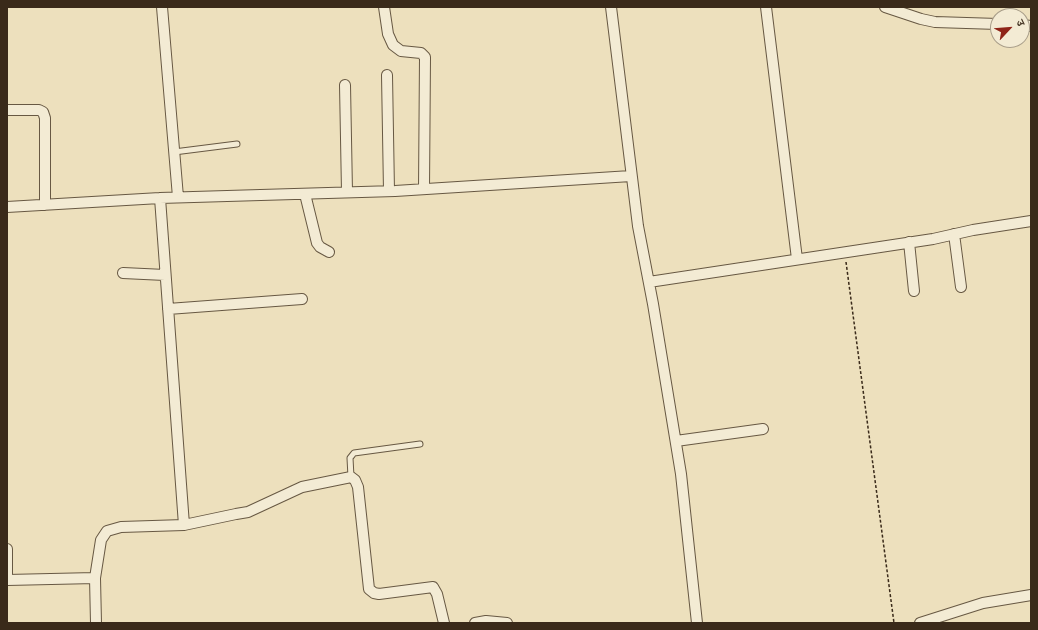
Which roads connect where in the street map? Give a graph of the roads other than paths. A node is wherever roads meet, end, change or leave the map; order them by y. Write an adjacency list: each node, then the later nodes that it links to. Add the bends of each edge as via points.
1 (162, 7): 11 (street)
2 (384, 7): 13 (street, via 387,29 393,45 401,51 421,53 424,57)
3 (611, 7): 12 (street)
4 (766, 7): 25 (street)
5 (885, 7): 6 (street, via 935,22)
6 (990, 24)
7 (386, 75): 15 (street)
8 (345, 85): 14 (street)
9 (7, 110): 19 (street, via 43,112)
10 (237, 144): 11 (lane)
11 (174, 152): 17 (street)
12 (631, 176): 13 (street); 28 (street)
13 (424, 190): 15 (street)
14 (347, 192): 15 (street); 16 (street)
15 (389, 192)
16 (305, 194): 17 (street); 24 (street, via 317,243)
17 (178, 197): 18 (street)
18 (160, 198): 19 (street); 27 (street)
19 (45, 205): 20 (street)
20 (7, 207)
21 (1031, 221): 22 (street)
22 (954, 234): 23 (street); 29 (street)
23 (909, 242): 25 (street); 30 (street)
24 (330, 252)
25 (797, 259): 28 (street)
26 (124, 273): 27 (street)
27 (166, 275): 32 (street)
28 (649, 282): 34 (street)
29 (961, 287)
30 (914, 291)
31 (302, 299): 32 (street)
32 (168, 309): 37 (street)
33 (762, 429): 34 (street)
34 (676, 441): 46 (street)
35 (420, 444): 36 (lane, via 354,453 350,458)
36 (351, 477): 37 (street, via 302,487 248,512); 43 (street, via 358,487 369,589 379,594 433,587)
37 (184, 525): 39 (street, via 121,527 107,531 101,540)
38 (7, 549): 40 (street)
39 (95, 578): 40 (street); 42 (street)
40 (7, 580)
41 (1031, 594): 47 (street, via 983,603)
42 (96, 623)
43 (444, 623)
44 (476, 623): 45 (street)
45 (507, 623)
46 (697, 623)
47 (920, 623)

